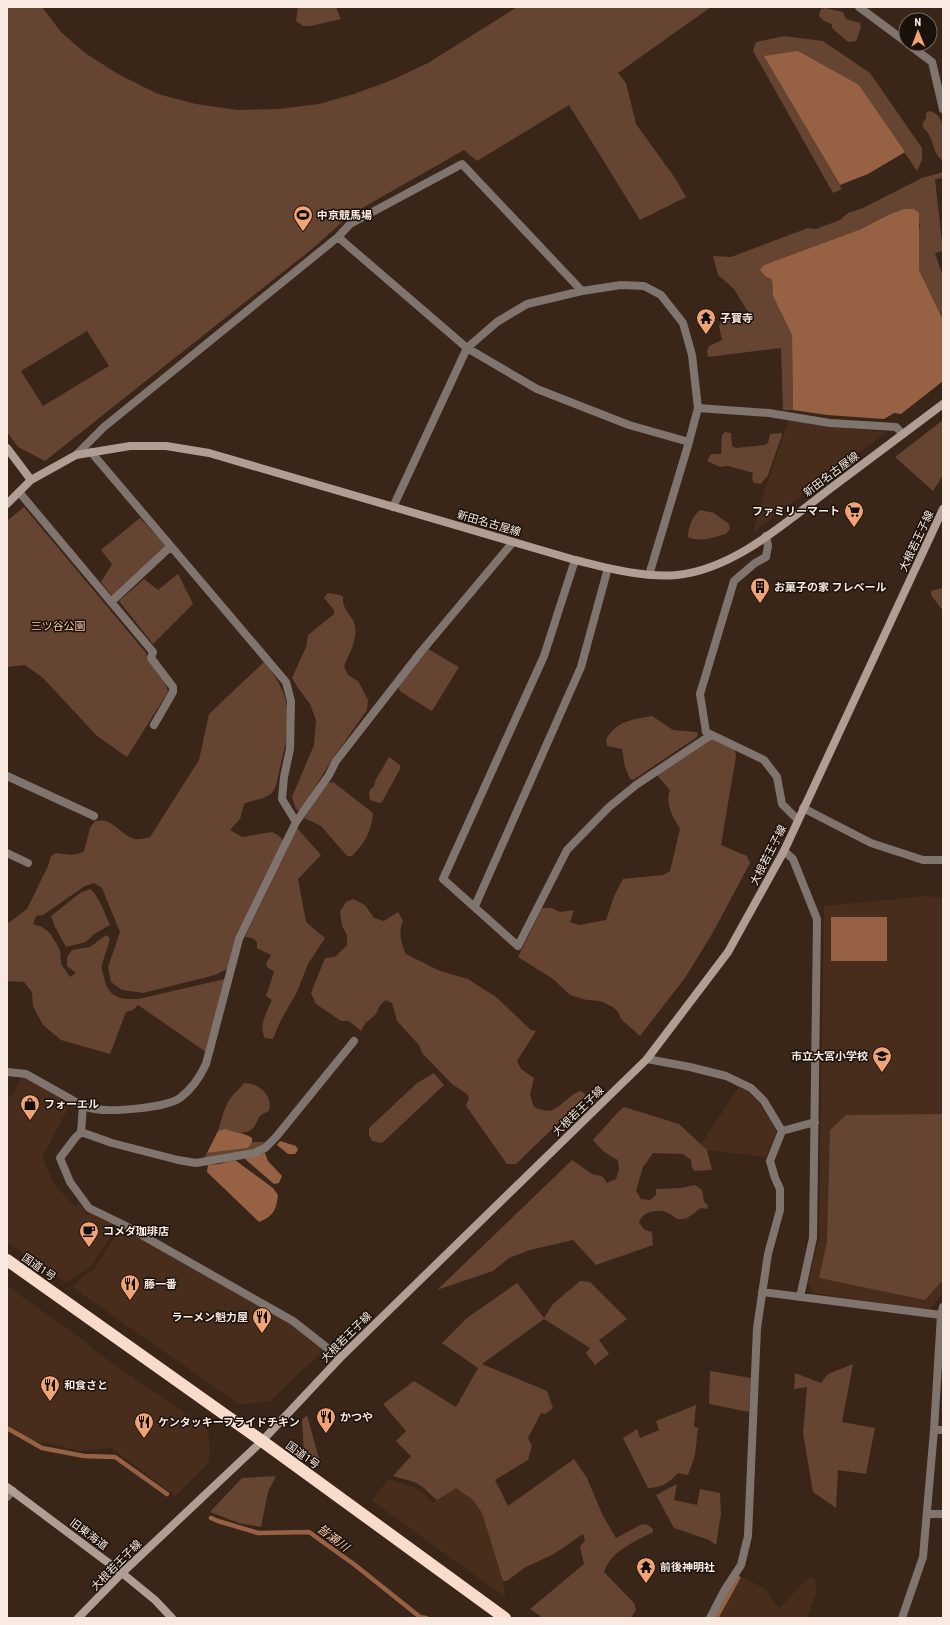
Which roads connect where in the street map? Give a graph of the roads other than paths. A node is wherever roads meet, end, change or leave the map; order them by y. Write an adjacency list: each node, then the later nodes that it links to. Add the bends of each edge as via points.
1 (859, 7): 2 (street)
2 (898, 36)
3 (919, 52): 4 (street, via 932,62)
4 (943, 109)
5 (338, 236): 6 (street, via 350,224 462,164); 7 (street); 14 (street, via 104,427)
6 (582, 291): 7 (street, via 527,304 497,322); 9 (street, via 621,284 644,286 661,295 683,323 692,355)
7 (467, 348): 11 (street, via 537,389 629,425); 18 (street)
8 (943, 404): 10 (street, 新田名古屋線)
9 (698, 408): 10 (street, via 769,413 830,423 896,427); 11 (street)
10 (902, 434): 20 (street, 新田名古屋線)
11 (689, 442): 25 (street)
12 (7, 448): 15 (street)
13 (91, 452): 14 (street, 新田名古屋線); 18 (street, 新田名古屋線, via 130,446 166,446 209,453); 22 (street)
14 (76, 455): 15 (street, 新田名古屋線)
15 (31, 480): 16 (street, 新田名古屋線)
16 (19, 492): 17 (street, 新田名古屋線); 26 (street)
17 (7, 504)
18 (393, 507): 21 (street, 新田名古屋線)
19 (943, 509): 30 (street, 大根若王子線)
20 (766, 536): 25 (street, 新田名古屋線, via 751,548 710,567 678,575); 28 (street, via 766,557 734,581 704,676 700,694 706,732)
21 (513, 542): 23 (street, 新田名古屋線); 33 (street, via 411,664 336,761)
22 (170, 546): 26 (street); 33 (street, via 286,682 291,701 290,749 282,800)
23 (576, 560): 24 (street, 新田名古屋線); 38 (street, via 544,656 443,879)
24 (608, 568): 25 (street, 新田名古屋線); 38 (street, via 581,667)
25 (649, 575)
26 (111, 602): 27 (street, via 153,652 151,658 173,687 173,692)
27 (154, 725)
28 (711, 735): 32 (street, via 764,760 777,777 782,804); 38 (street, via 608,807 567,850 518,946)
29 (7, 776): 31 (street)
30 (803, 808): 32 (street, 大根若王子線); 36 (street, via 871,843 923,860)
31 (94, 816)
32 (798, 820): 34 (street, 大根若王子線)
33 (296, 822): 42 (street, via 239,939 206,1064 199,1080 179,1098 152,1106 136,1109 95,1109)
34 (784, 850): 40 (street, 大根若王子線, via 728,952); 43 (street, via 793,859 817,919)
35 (7, 853): 37 (street)
36 (943, 860)
37 (28, 863)
38 (475, 906)
39 (354, 1041): 45 (street, via 276,1138 265,1148 254,1153 196,1163 112,1143)
40 (647, 1059): 44 (street, via 726,1076 751,1088 764,1101); 50 (street, 大根若王子線)
41 (7, 1072): 42 (street, via 26,1074)
42 (83, 1106): 45 (street)
43 (815, 1122): 44 (street); 48 (street, via 813,1238)
44 (782, 1131): 47 (street, via 770,1161 780,1189 780,1210 768,1254)
45 (81, 1132): 50 (street, via 60,1158 70,1182 89,1208 124,1225 293,1321)
46 (7, 1260): 53 (highway, 国道1号)
47 (762, 1292): 48 (street); 62 (street, via 756,1328 748,1536 741,1565)
48 (800, 1297): 49 (street)
49 (942, 1311): 51 (street)
50 (340, 1358): 53 (street, 大根若王子線)
51 (934, 1430): 52 (street); 56 (street)
52 (943, 1430)
53 (262, 1441): 58 (street, 大根若王子線); 61 (highway, 国道1号)
54 (10, 1489): 55 (street); 58 (street, 旧東海道)
55 (7, 1497)
56 (927, 1514): 57 (street); 63 (street, via 923,1557)
57 (943, 1514)
58 (122, 1573): 59 (street, 大根若王子線); 60 (street, 旧東海道, via 155,1600)
59 (78, 1618)
60 (172, 1618)
61 (505, 1618)
62 (710, 1618)
63 (902, 1618)

